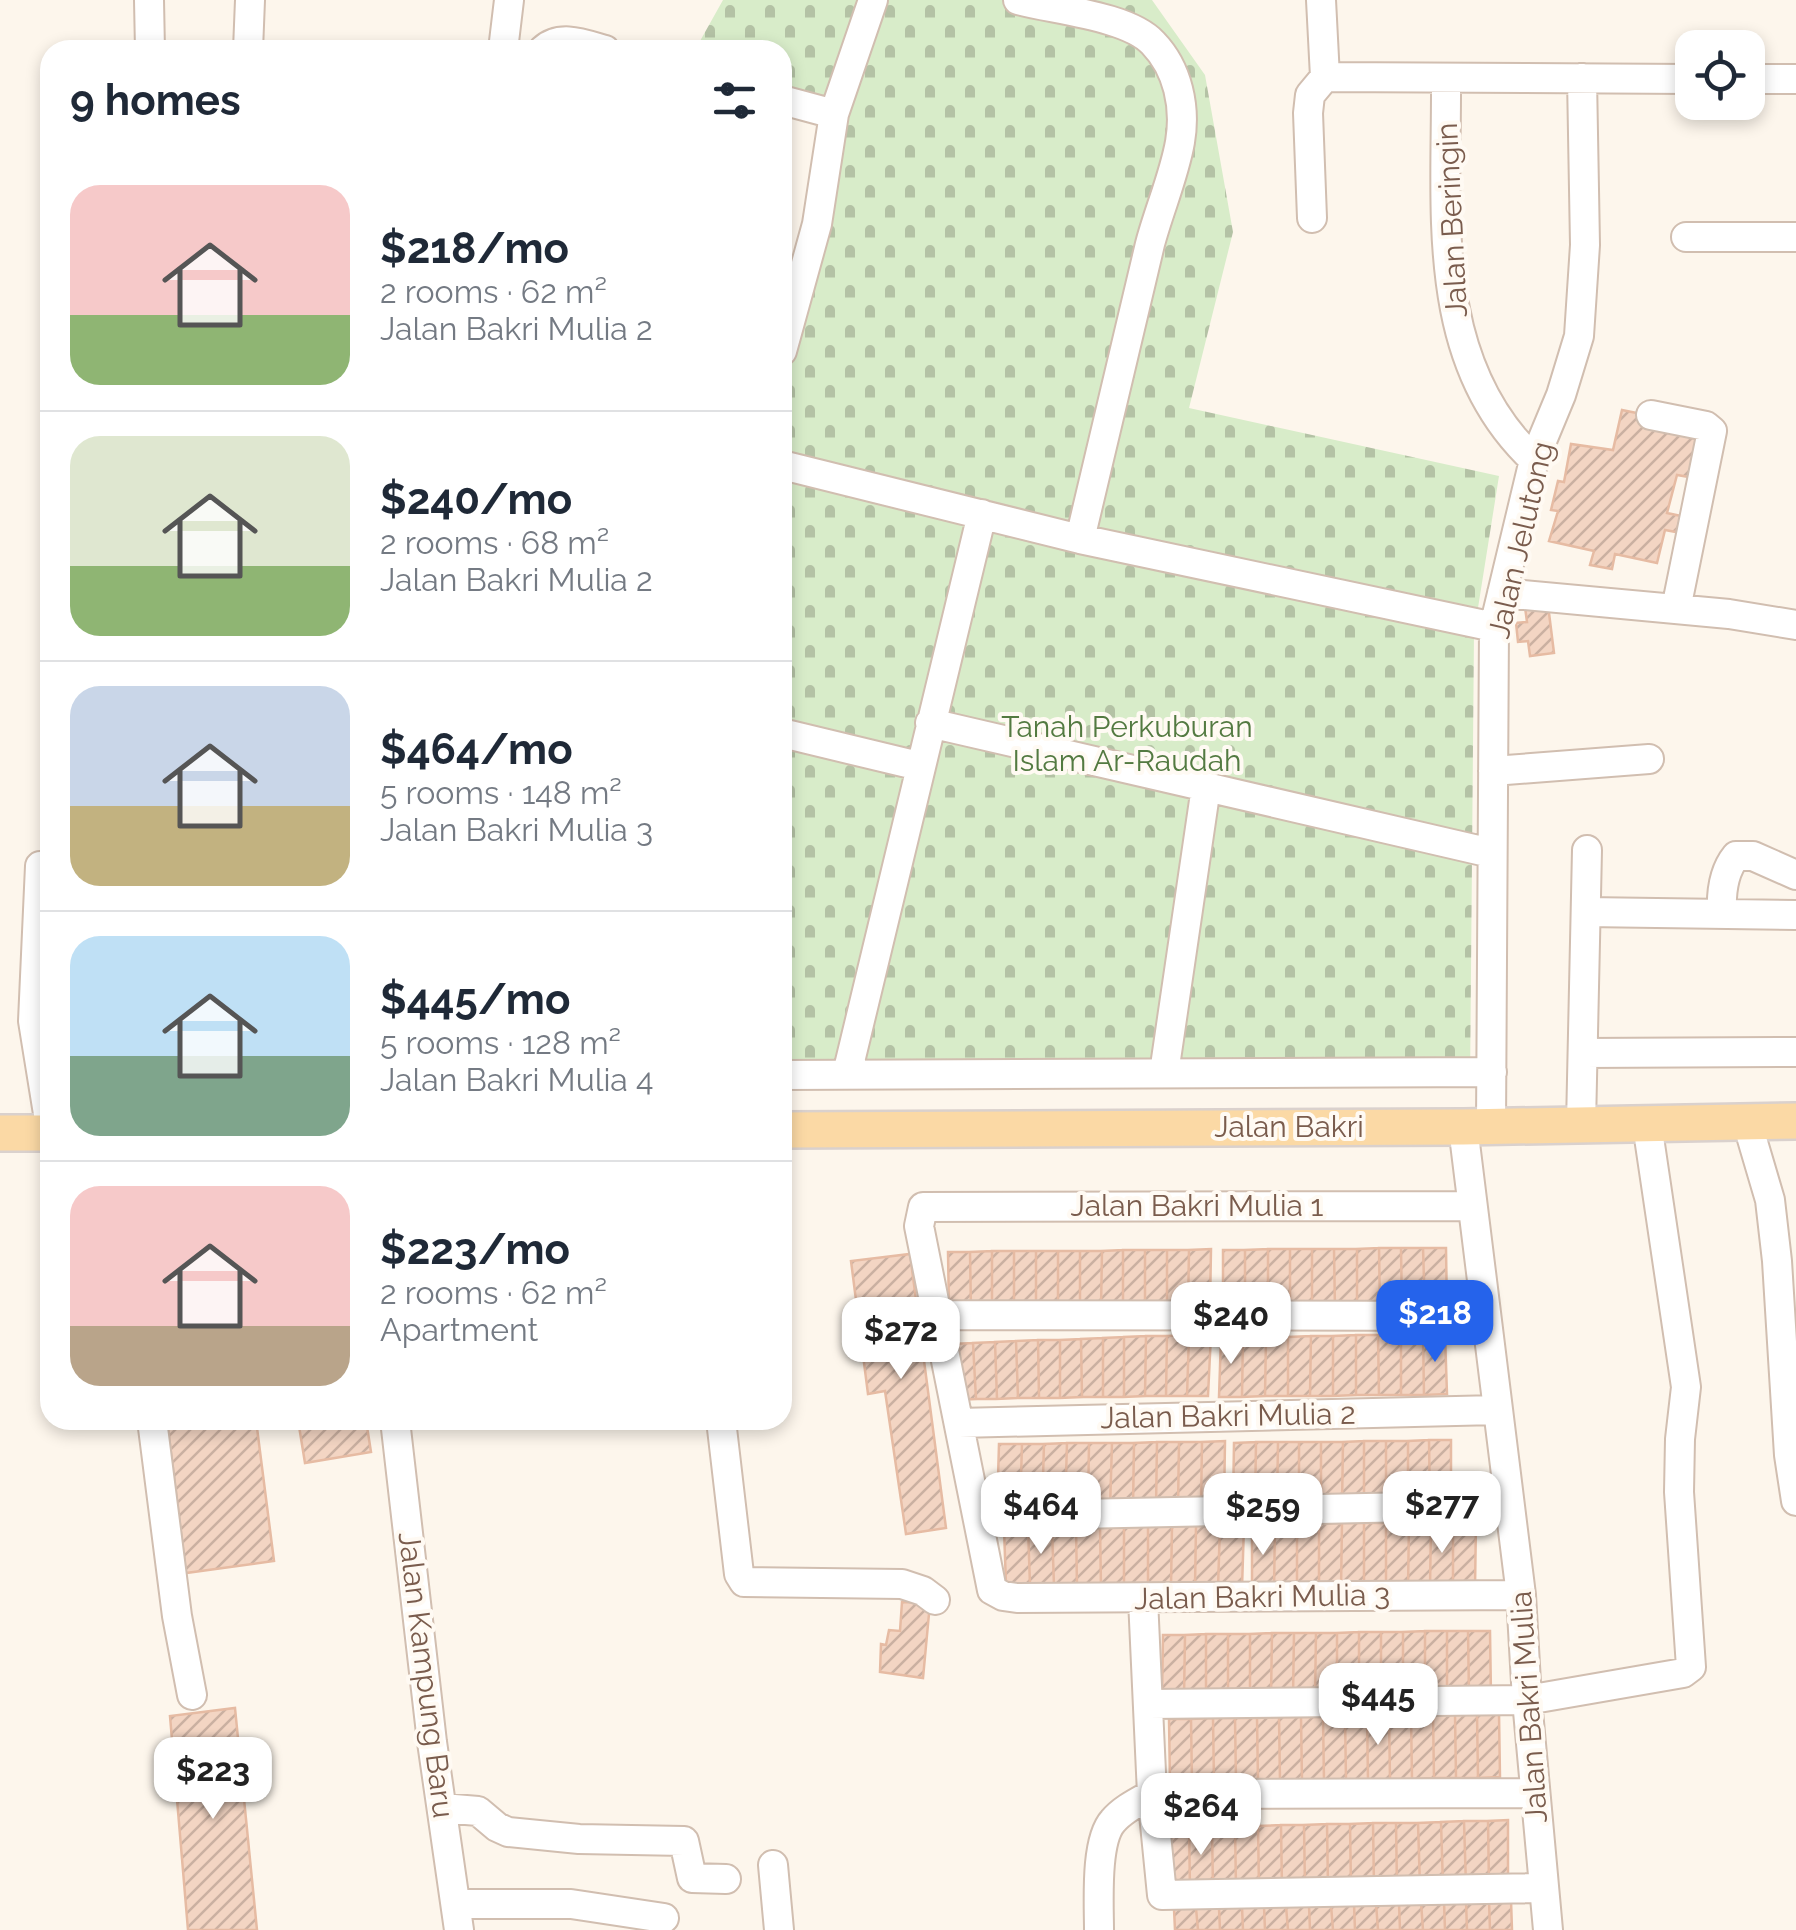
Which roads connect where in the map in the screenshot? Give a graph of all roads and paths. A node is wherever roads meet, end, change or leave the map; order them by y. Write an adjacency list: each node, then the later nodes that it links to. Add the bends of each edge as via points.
1 (148, 0): 7 (street)
2 (250, 0): 8 (street)
3 (509, 0): 9 (street)
4 (873, 0): 17 (street)
5 (1018, 0): 26 (street, via 1136,30 1165,57 1180,97 1181,140)
6 (1322, 0): 10 (street)
7 (150, 40)
8 (248, 40)
9 (505, 40)
10 (1325, 77): 11 (street); 18 (street, via 1310,95 1308,113)
11 (1446, 78): 12 (street); 23 (street, Jalan Beringin, via 1454,317 1485,400)
12 (1582, 78): 13 (street); 23 (street, Jalan Jelutong, via 1579,336)
13 (1675, 79)
14 (1765, 79): 15 (street)
15 (1796, 79)
16 (792, 103): 17 (street)
17 (834, 114): 21 (street, via 816,224)
18 (1312, 218)
19 (1686, 236): 20 (street)
20 (1796, 237)
21 (792, 314)
22 (1650, 414): 28 (street, via 1712,431)
23 (1534, 460): 27 (street, Jalan Jelutong)
24 (792, 467): 25 (street)
25 (982, 514): 26 (street); 31 (street)
26 (1080, 539): 30 (street)
27 (1502, 593): 28 (street); 30 (street, Jalan Jelutong)
28 (1676, 609): 29 (street)
29 (1796, 625)
30 (1494, 628): 35 (street, Jalan Jelutong)
31 (930, 723): 34 (street); 36 (street)
32 (792, 735): 34 (street)
33 (1649, 760): 35 (street)
34 (919, 766): 50 (street)
35 (1493, 770): 38 (street, Jalan Jelutong)
36 (1206, 787): 38 (street); 49 (street)
37 (1587, 850): 42 (street)
38 (1491, 853): 48 (street, Jalan Jelutong)
39 (40, 866): 47 (street, via 33,1021)
40 (1796, 875): 43 (street, via 1741,854 1722,888)
41 (1796, 897): 44 (street)
42 (1586, 912): 43 (street); 46 (street)
43 (1722, 914): 44 (street)
44 (1796, 915)
45 (1796, 1052): 46 (street)
46 (1583, 1053): 54 (street)
47 (40, 1066)
48 (1492, 1072): 49 (street); 56 (street, Jalan Jelutong)
49 (1164, 1073): 50 (street)
50 (846, 1074): 51 (street)
51 (792, 1075)
52 (1796, 1121): 53 (main road, Jalan Bakri)
53 (1747, 1122): 55 (main road, Jalan Bakri); 68 (street, via 1771,1211)
54 (1582, 1124): 55 (main road, Jalan Bakri); 56 (main road, Jalan Bakri)
55 (1647, 1124): 75 (street, via 1686,1387 1679,1492 1692,1663 1684,1672)
56 (1477, 1127): 57 (main road, Jalan Bakri); 60 (street, Jalan Bakri Mulia)
57 (792, 1130)
58 (40, 1131): 59 (main road)
59 (0, 1133)
60 (1471, 1206): 61 (street, Jalan Bakri Mulia 1, via 924,1207 918,1226); 62 (street, Jalan Bakri Mulia)
61 (937, 1315): 62 (street); 64 (street)
62 (1484, 1316): 63 (street, Jalan Bakri Mulia)
63 (1497, 1410): 64 (street, Jalan Bakri Mulia 2); 69 (street, Jalan Bakri Mulia)
64 (959, 1423): 70 (street)
65 (153, 1430): 74 (street)
66 (396, 1430): 79 (street, Jalan Kampung Baru)
67 (721, 1430): 73 (street, via 744,1582 902,1584)
68 (1796, 1501)
69 (1508, 1504): 70 (street); 71 (street, Jalan Bakri Mulia)
70 (978, 1516): 72 (street, Jalan Bakri Mulia 3, via 992,1590 1003,1596)
71 (1521, 1595): 72 (street, Jalan Bakri Mulia 3); 75 (street, Jalan Bakri Mulia)
72 (1144, 1599): 76 (street)
73 (935, 1600)
74 (192, 1695)
75 (1527, 1700): 76 (street); 77 (street, Jalan Bakri Mulia)
76 (1149, 1704): 78 (street)
77 (1534, 1793): 78 (street); 82 (street, Jalan Bakri Mulia)
78 (1152, 1794): 82 (street, via 1160,1890 1167,1897); 86 (street, via 1109,1824)
79 (442, 1808): 81 (street, via 478,1811 508,1832 684,1841 692,1878); 83 (street, Jalan Kampung Baru)
80 (773, 1865): 85 (street)
81 (726, 1879)
82 (1544, 1888): 87 (street, Jalan Bakri Mulia)
83 (458, 1917): 84 (street, via 571,1904)
84 (664, 1918)
85 (780, 1930)
86 (1099, 1930)
87 (1548, 1930)

